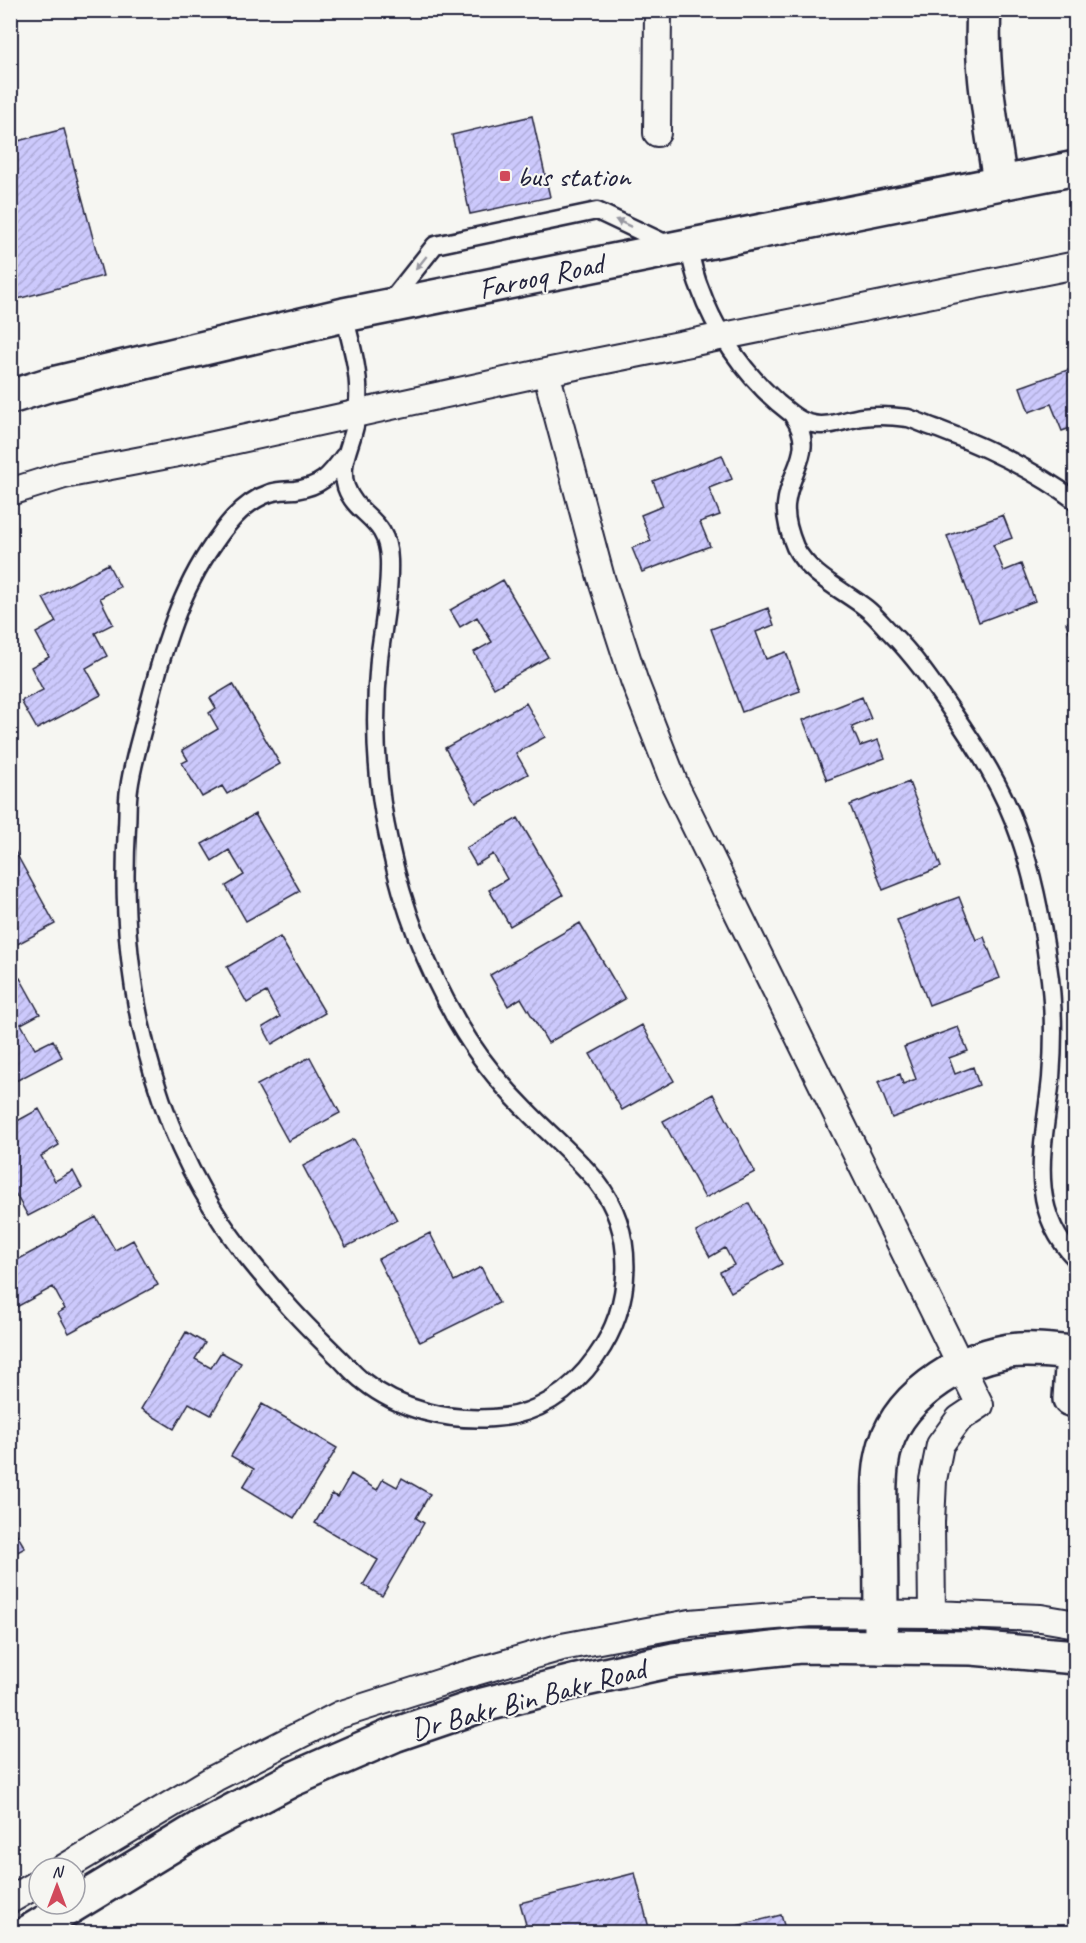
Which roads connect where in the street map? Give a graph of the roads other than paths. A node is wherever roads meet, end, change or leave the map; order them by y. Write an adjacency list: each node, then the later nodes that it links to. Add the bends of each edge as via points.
1 (658, 10): 3 (street)
2 (984, 10): 5 (street, via 982,39)
3 (657, 133)
4 (1076, 168): 5 (street, Farooq Road)
5 (1000, 183): 6 (street, Farooq Road)
6 (682, 247): 8 (street, Farooq Road); 8 (lane, one-way to 8, via 597,211 435,245); 10 (lane)
7 (1076, 265): 10 (street)
8 (385, 308): 9 (street, Farooq Road)
9 (344, 315): 12 (street, Farooq Road); 13 (lane, via 359,393)
10 (723, 336): 11 (street); 14 (lane, via 763,390)
11 (546, 372): 13 (street); 20 (street, via 601,578 634,680 675,785)
12 (10, 397)
13 (356, 414): 15 (lane); 16 (street, via 64,475)
14 (793, 416): 17 (lane, via 826,425 861,417 909,419 1012,462); 18 (lane, via 802,429 804,448 786,506 796,548 811,568 868,609 918,661 975,745 1019,833 1041,913 1052,991 1050,1080 1040,1162 1043,1197 1053,1226)
15 (344, 456): 15 (lane, via 348,492 380,526 388,545 390,567 378,668 378,776 384,821 407,913 458,1022 486,1065 597,1183 613,1209 624,1244 626,1276 621,1309 607,1342 566,1391 538,1410 504,1418 468,1419 426,1413 392,1400 363,1381 297,1316 244,1254 213,1209 179,1147 155,1082 138,1015 126,936 124,871 129,788 157,670 180,606 204,557 243,509 272,492 320,483)
16 (10, 492)
17 (1076, 501)
18 (1076, 1259)
19 (1074, 1353): 20 (street, via 1010,1351); 21 (street)
20 (962, 1368): 22 (street, via 917,1396 893,1425 883,1456 880,1495); 23 (street, via 980,1405 959,1419 940,1445 931,1522)
21 (1070, 1399)
22 (881, 1613): 23 (street); 25 (street); 27 (street, via 813,1613 690,1623 562,1647 461,1676 339,1715 215,1778)
23 (932, 1614): 24 (street, via 1041,1618)
24 (1076, 1624)
25 (881, 1647): 26 (street, Dr Bakr Bin Bakr Road, via 972,1648); 30 (street, Dr Bakr Bin Bakr Road, via 800,1646 673,1660 479,1706 394,1735 293,1779 200,1828)
26 (1076, 1657)
27 (84, 1856)
28 (27, 1890): 29 (street)
29 (10, 1900)
30 (29, 1932)

